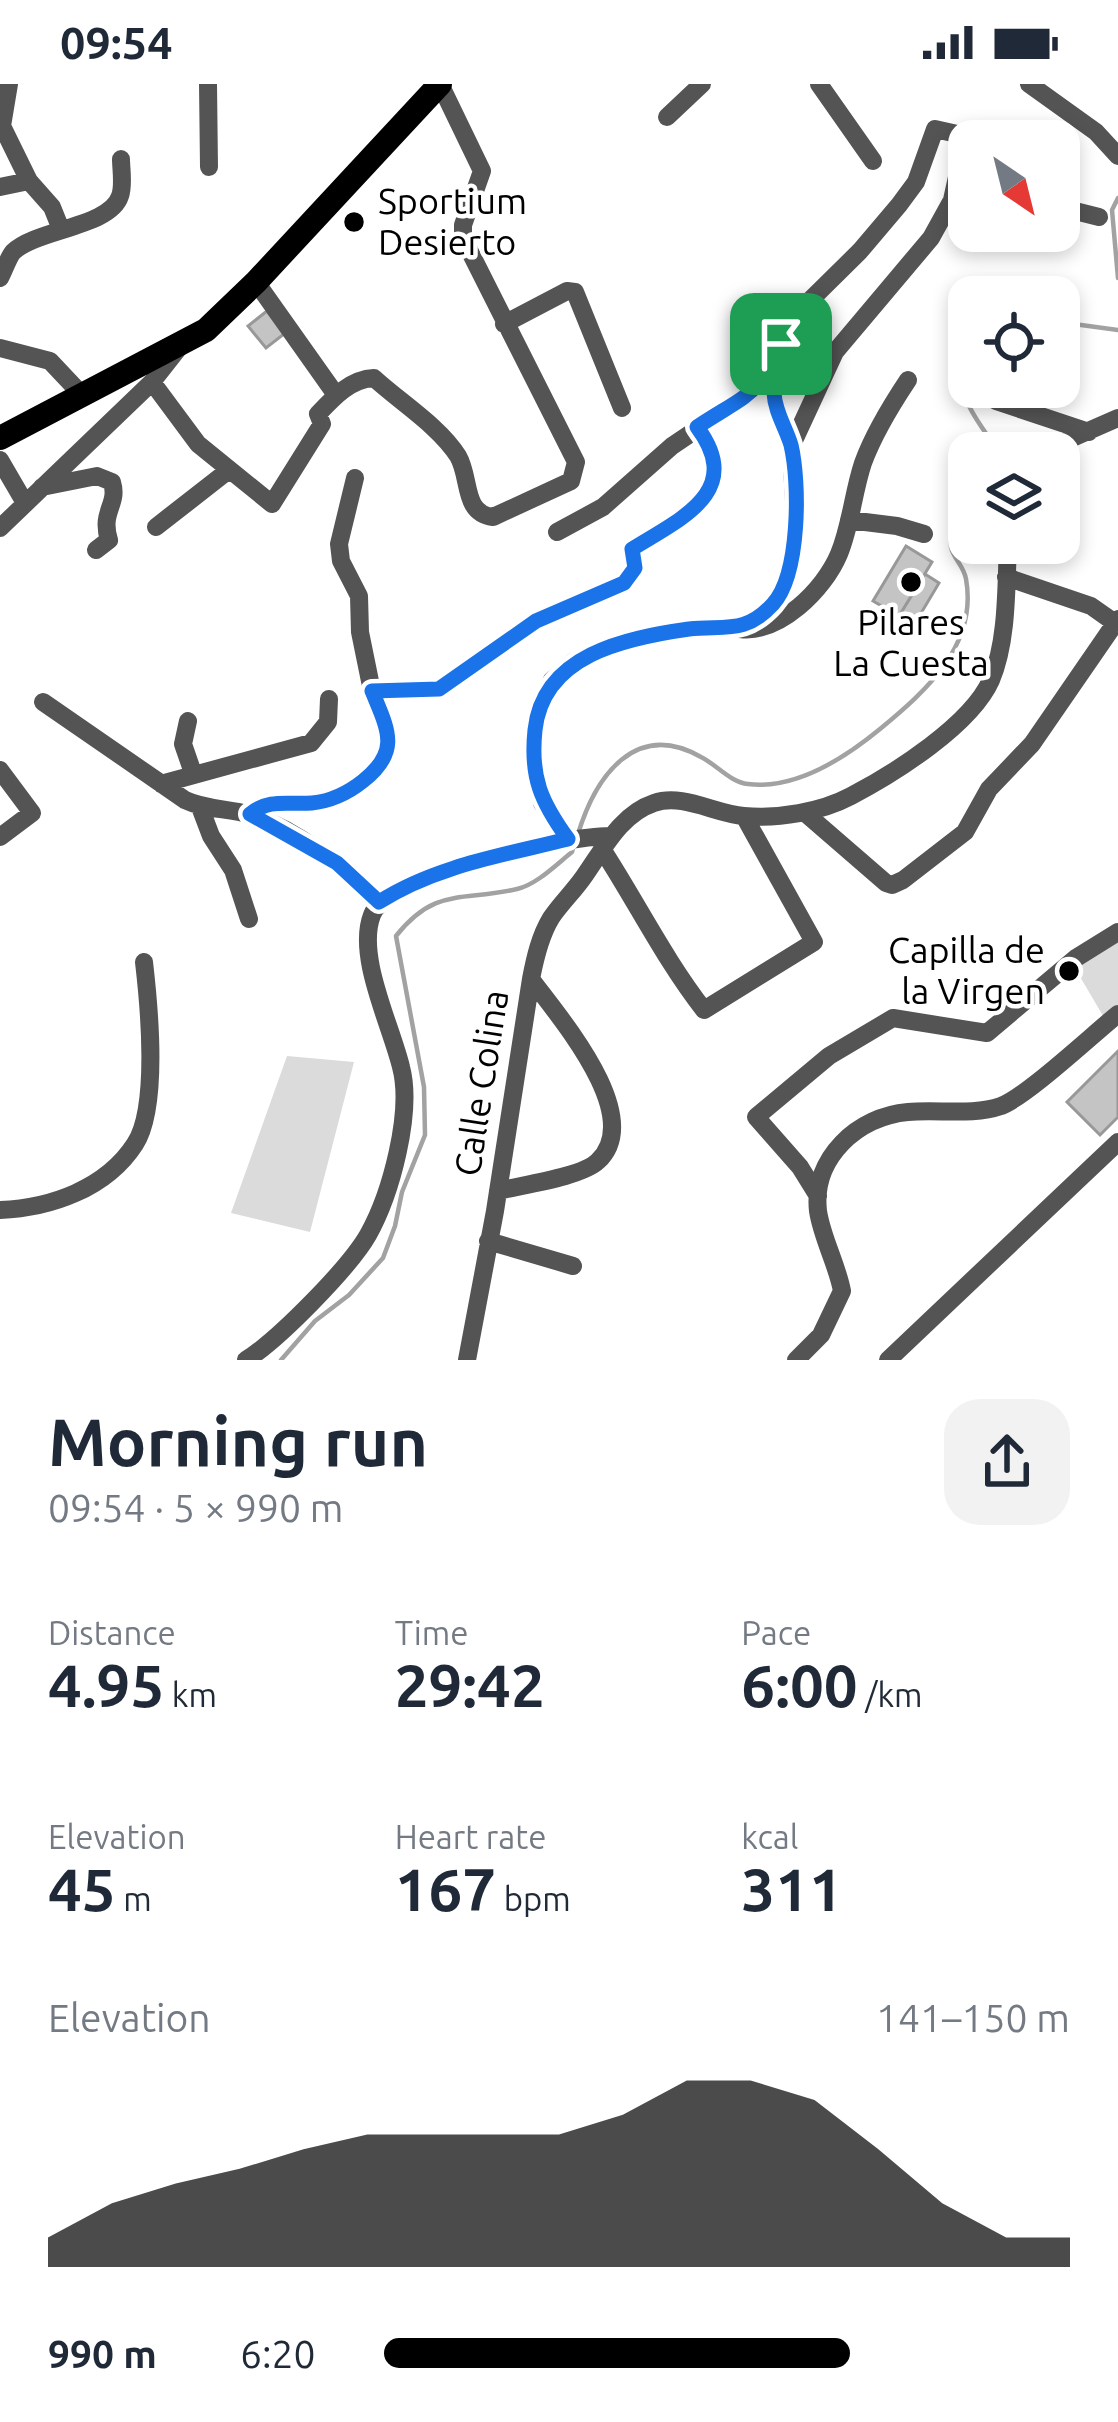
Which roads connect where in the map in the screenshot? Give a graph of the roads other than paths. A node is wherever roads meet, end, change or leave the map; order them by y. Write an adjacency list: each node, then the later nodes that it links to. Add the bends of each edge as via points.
1 (10, 84): 13 (street, via 2,126)
2 (208, 84): 12 (street)
3 (440, 84): 19 (main road); 20 (street, via 480,162 463,238)
4 (702, 84): 8 (street)
5 (819, 84): 11 (street)
6 (1029, 84): 7 (street)
7 (1051, 90): 9 (street)
8 (667, 118)
9 (1118, 156)
10 (121, 158): 17 (street, via 116,204)
11 (873, 161)
12 (209, 167)
13 (29, 181): 14 (street); 17 (street)
14 (3, 185)
15 (1080, 212): 16 (street)
16 (1099, 217)
17 (59, 227): 18 (street, via 14,253)
18 (0, 278)
19 (256, 282): 22 (main road); 26 (street)
20 (504, 324): 26 (street, via 576,472 493,517 477,512 448,445 374,378); 28 (street, via 575,292)
21 (783, 326): 31 (street, via 755,390); 35 (street, via 774,392); 35 (street, via 899,205 935,129 966,136 952,200 931,238 835,352)
22 (181, 344): 25 (street); 27 (main road)
23 (0, 348): 27 (street, via 50,361)
24 (908, 380): 41 (street, via 862,465)
25 (152, 382): 37 (street, via 197,444); 39 (street)
26 (336, 394): 37 (street, via 272,505)
27 (83, 395): 34 (main road)
28 (622, 408)
29 (1030, 408): 32 (street)
30 (1118, 418): 32 (street)
31 (697, 427): 44 (street, via 603,507); 51 (street, via 713,453 715,480 703,499 632,549 635,568 624,583 536,621 439,689)
32 (1089, 432): 33 (street)
33 (1080, 435)
34 (0, 438)
35 (791, 447): 50 (street, via 796,538 788,579 773,604)
36 (0, 460): 40 (street)
37 (230, 470): 42 (street)
38 (355, 478): 51 (street, via 339,544 359,596)
39 (42, 488): 40 (street); 46 (street, via 97,476 112,482 103,522 109,540)
40 (25, 503): 43 (street)
41 (849, 520): 45 (street); 50 (street, via 837,559 782,622)
42 (156, 527)
43 (0, 529)
44 (556, 532)
45 (924, 534)
46 (96, 550)
47 (1007, 564): 48 (street)
48 (1006, 577): 49 (street); 59 (street, via 999,649 982,697 945,735 850,797)
49 (1116, 621): 59 (street, via 965,832 898,883 866,868)
50 (735, 629): 63 (street, via 690,629 615,646 552,680 532,755 542,803)
51 (372, 691): 60 (street, via 389,750 374,773 348,793 316,803 269,802)
52 (329, 699): 56 (street, via 328,722 311,742)
53 (43, 702): 57 (street)
54 (188, 721): 56 (street, via 183,744)
55 (0, 770): 62 (street, via 32,813)
56 (193, 772): 57 (street)
57 (161, 784): 58 (street)
58 (200, 807): 60 (street); 65 (street)
59 (804, 812): 61 (street)
60 (250, 814): 64 (street, via 325,854)
61 (744, 817): 63 (street, via 670,800); 63 (street, via 814,942 704,1010)
62 (0, 837)
63 (587, 840): 64 (street, via 448,869); 68 (street, Calle Colina)
64 (379, 902): 77 (street, via 369,960 403,1070 400,1139 378,1213 353,1256)
65 (248, 919)
66 (1118, 932): 72 (street, via 987,1033 893,1018 829,1056 756,1117)
67 (144, 962): 73 (street, via 148,1099 137,1141 109,1175 76,1192 43,1208)
68 (531, 979): 71 (street, Calle Colina); 71 (street, via 602,1086 612,1136 599,1161 584,1169)
69 (1118, 1014): 72 (street, via 996,1108 904,1112 858,1127 832,1154)
70 (1118, 1142): 80 (street)
71 (498, 1191): 74 (street, Calle Colina)
72 (818, 1196): 76 (street, via 842,1291)
73 (0, 1210)
74 (488, 1241): 75 (street); 78 (street, Calle Colina)
75 (573, 1266)
76 (801, 1355): 79 (street, via 796,1349)
77 (246, 1360)
78 (466, 1360)
79 (779, 1360)
80 (888, 1360)

